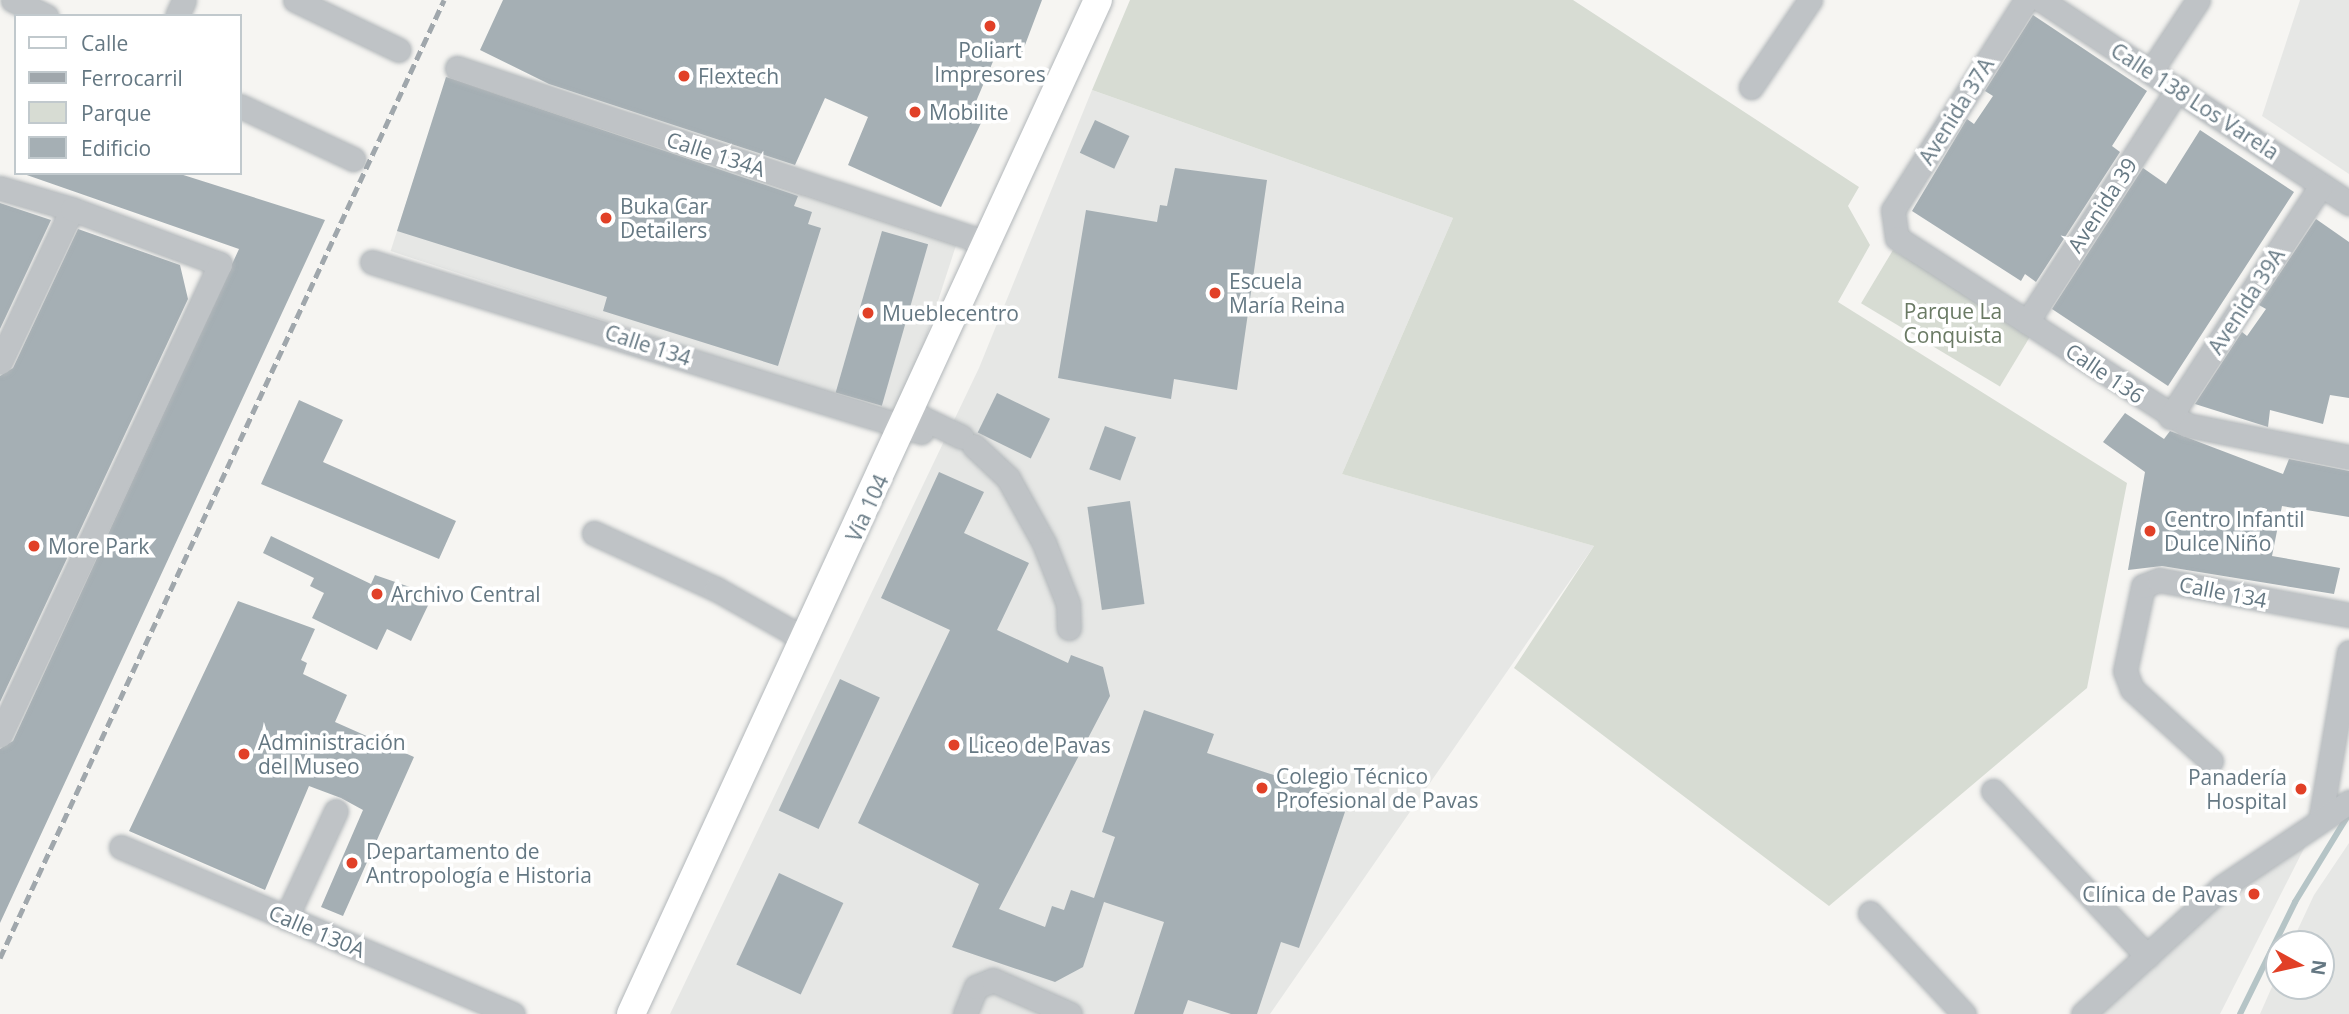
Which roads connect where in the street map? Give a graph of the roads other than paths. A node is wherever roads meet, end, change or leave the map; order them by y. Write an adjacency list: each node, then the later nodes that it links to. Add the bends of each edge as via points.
1 (13, 0): 8 (street)
2 (295, 0): 9 (street)
3 (1098, 0): 26 (main road, Vía 104)
4 (1810, 0): 12 (street)
5 (2026, 0): 20 (street, Avenida 37A, via 1894,210)
6 (2041, 0): 11 (street, Calle 138 Los Varela)
7 (2198, 0): 11 (street)
8 (42, 14)
9 (399, 50)
10 (457, 68): 21 (street, Calle 134A)
11 (2151, 71): 13 (street, Calle 138 Los Varela)
12 (1751, 87)
13 (2178, 89): 16 (street, Calle 138 Los Varela); 23 (street, Avenida 39)
14 (242, 107): 15 (street)
15 (353, 159)
16 (2321, 185): 18 (street, Calle 138 Los Varela); 25 (street, Avenida 39A)
17 (0, 188): 19 (street)
18 (2349, 203)
19 (72, 209): 24 (street); 33 (street, via 220,264)
20 (1891, 225): 23 (street, Calle 136, via 1897,237)
21 (975, 239)
22 (372, 262): 26 (street, Calle 134)
23 (2027, 322): 25 (street, Calle 136)
24 (0, 362)
25 (2170, 416): 27 (street, Calle 136, via 2203,431)
26 (913, 424): 30 (street, Calle 134, via 968,441 1008,478 1044,543 1068,604); 31 (main road, Vía 104)
27 (2349, 457)
28 (594, 533): 31 (street, via 716,589)
29 (2349, 615): 34 (street, Calle 134, via 2158,580 2143,586 2125,671 2132,689)
30 (1069, 628)
31 (806, 640): 44 (main road, Vía 104)
32 (2349, 652): 38 (street)
33 (0, 735)
34 (2211, 761)
35 (1993, 792): 42 (street)
36 (2349, 802): 38 (street)
37 (336, 811): 41 (street)
38 (2321, 815): 42 (street, via 2222,887)
39 (121, 847): 41 (street, Calle 130A)
40 (1870, 913): 47 (street)
41 (286, 918): 43 (street, Calle 130A)
42 (2147, 956): 48 (street)
43 (513, 1014)
44 (631, 1014)
45 (964, 1014): 46 (street, via 976,987 993,980)
46 (1070, 1014)
47 (1964, 1014)
48 (2083, 1014)

